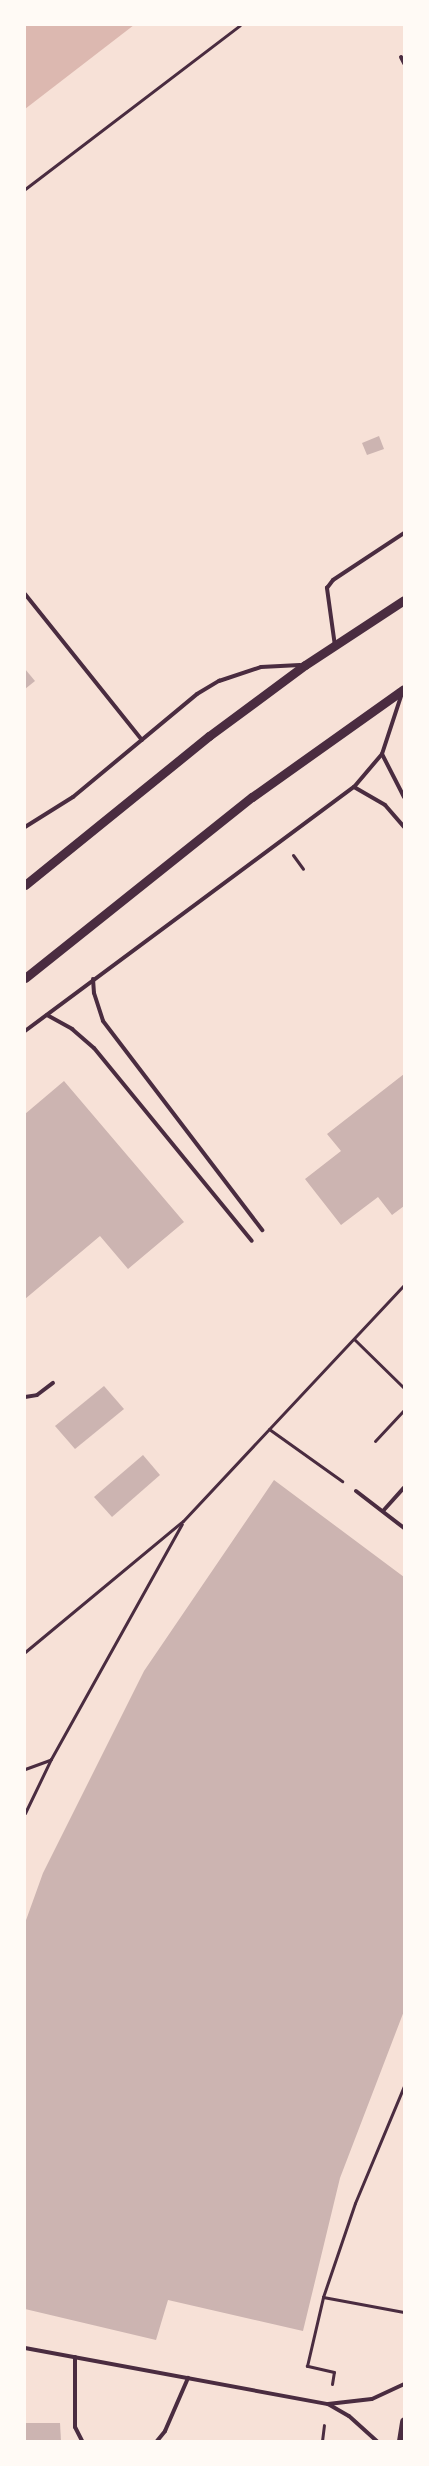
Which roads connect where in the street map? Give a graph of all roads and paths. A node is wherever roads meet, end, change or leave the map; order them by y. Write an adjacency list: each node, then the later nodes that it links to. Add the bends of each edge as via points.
1 (240, 25): 4 (path)
2 (401, 57): 3 (lane)
3 (404, 63)
4 (25, 189)
5 (404, 533): 8 (lane, via 333,580 327,588)
6 (25, 594): 11 (lane)
7 (404, 600): 8 (street)
8 (334, 646): 9 (street)
9 (305, 665): 11 (lane, via 261,667 219,681); 19 (street, via 209,736)
10 (403, 689): 12 (lane, via 398,714); 20 (street, via 252,798)
11 (142, 740): 17 (lane, via 74,797)
12 (382, 754): 13 (lane); 14 (lane)
13 (354, 787): 16 (lane, via 385,805); 21 (lane)
14 (404, 797)
15 (404, 815): 16 (lane)
16 (399, 820): 18 (lane)
17 (25, 827)
18 (404, 827)
19 (25, 885)
20 (25, 978)
21 (94, 979): 22 (lane); 24 (lane, via 94,994 103,1021)
22 (47, 1015): 23 (lane); 25 (lane, via 72,1029 94,1048)
23 (25, 1031)
24 (262, 1230)
25 (252, 1241)
26 (404, 1285): 27 (path)
27 (354, 1339): 29 (path); 32 (path)
28 (53, 1383): 30 (lane, via 37,1395)
29 (404, 1388)
30 (25, 1397)
31 (404, 1410): 33 (path)
32 (269, 1429): 35 (path); 37 (path)
33 (376, 1440)
34 (404, 1488): 36 (lane)
35 (356, 1491): 36 (lane)
36 (383, 1511): 38 (lane)
37 (183, 1521): 39 (path); 40 (path)
38 (404, 1528)
39 (25, 1652)
40 (51, 1759): 41 (path); 42 (path)
41 (25, 1770)
42 (25, 1813)
43 (404, 2086): 44 (path, via 355,2203)
44 (323, 2297): 45 (path); 50 (path, via 307,2366 334,2372)
45 (404, 2312)
46 (25, 2348): 47 (lane)
47 (75, 2357): 48 (lane); 52 (lane, via 75,2427)
48 (188, 2378): 50 (lane); 53 (lane, via 165,2431)
49 (404, 2384): 50 (lane, via 372,2399)
50 (328, 2404): 54 (path); 55 (lane, via 349,2416)
51 (404, 2421): 56 (street)
52 (82, 2441)
53 (157, 2441)
54 (322, 2441)
55 (377, 2441)
56 (401, 2441)

